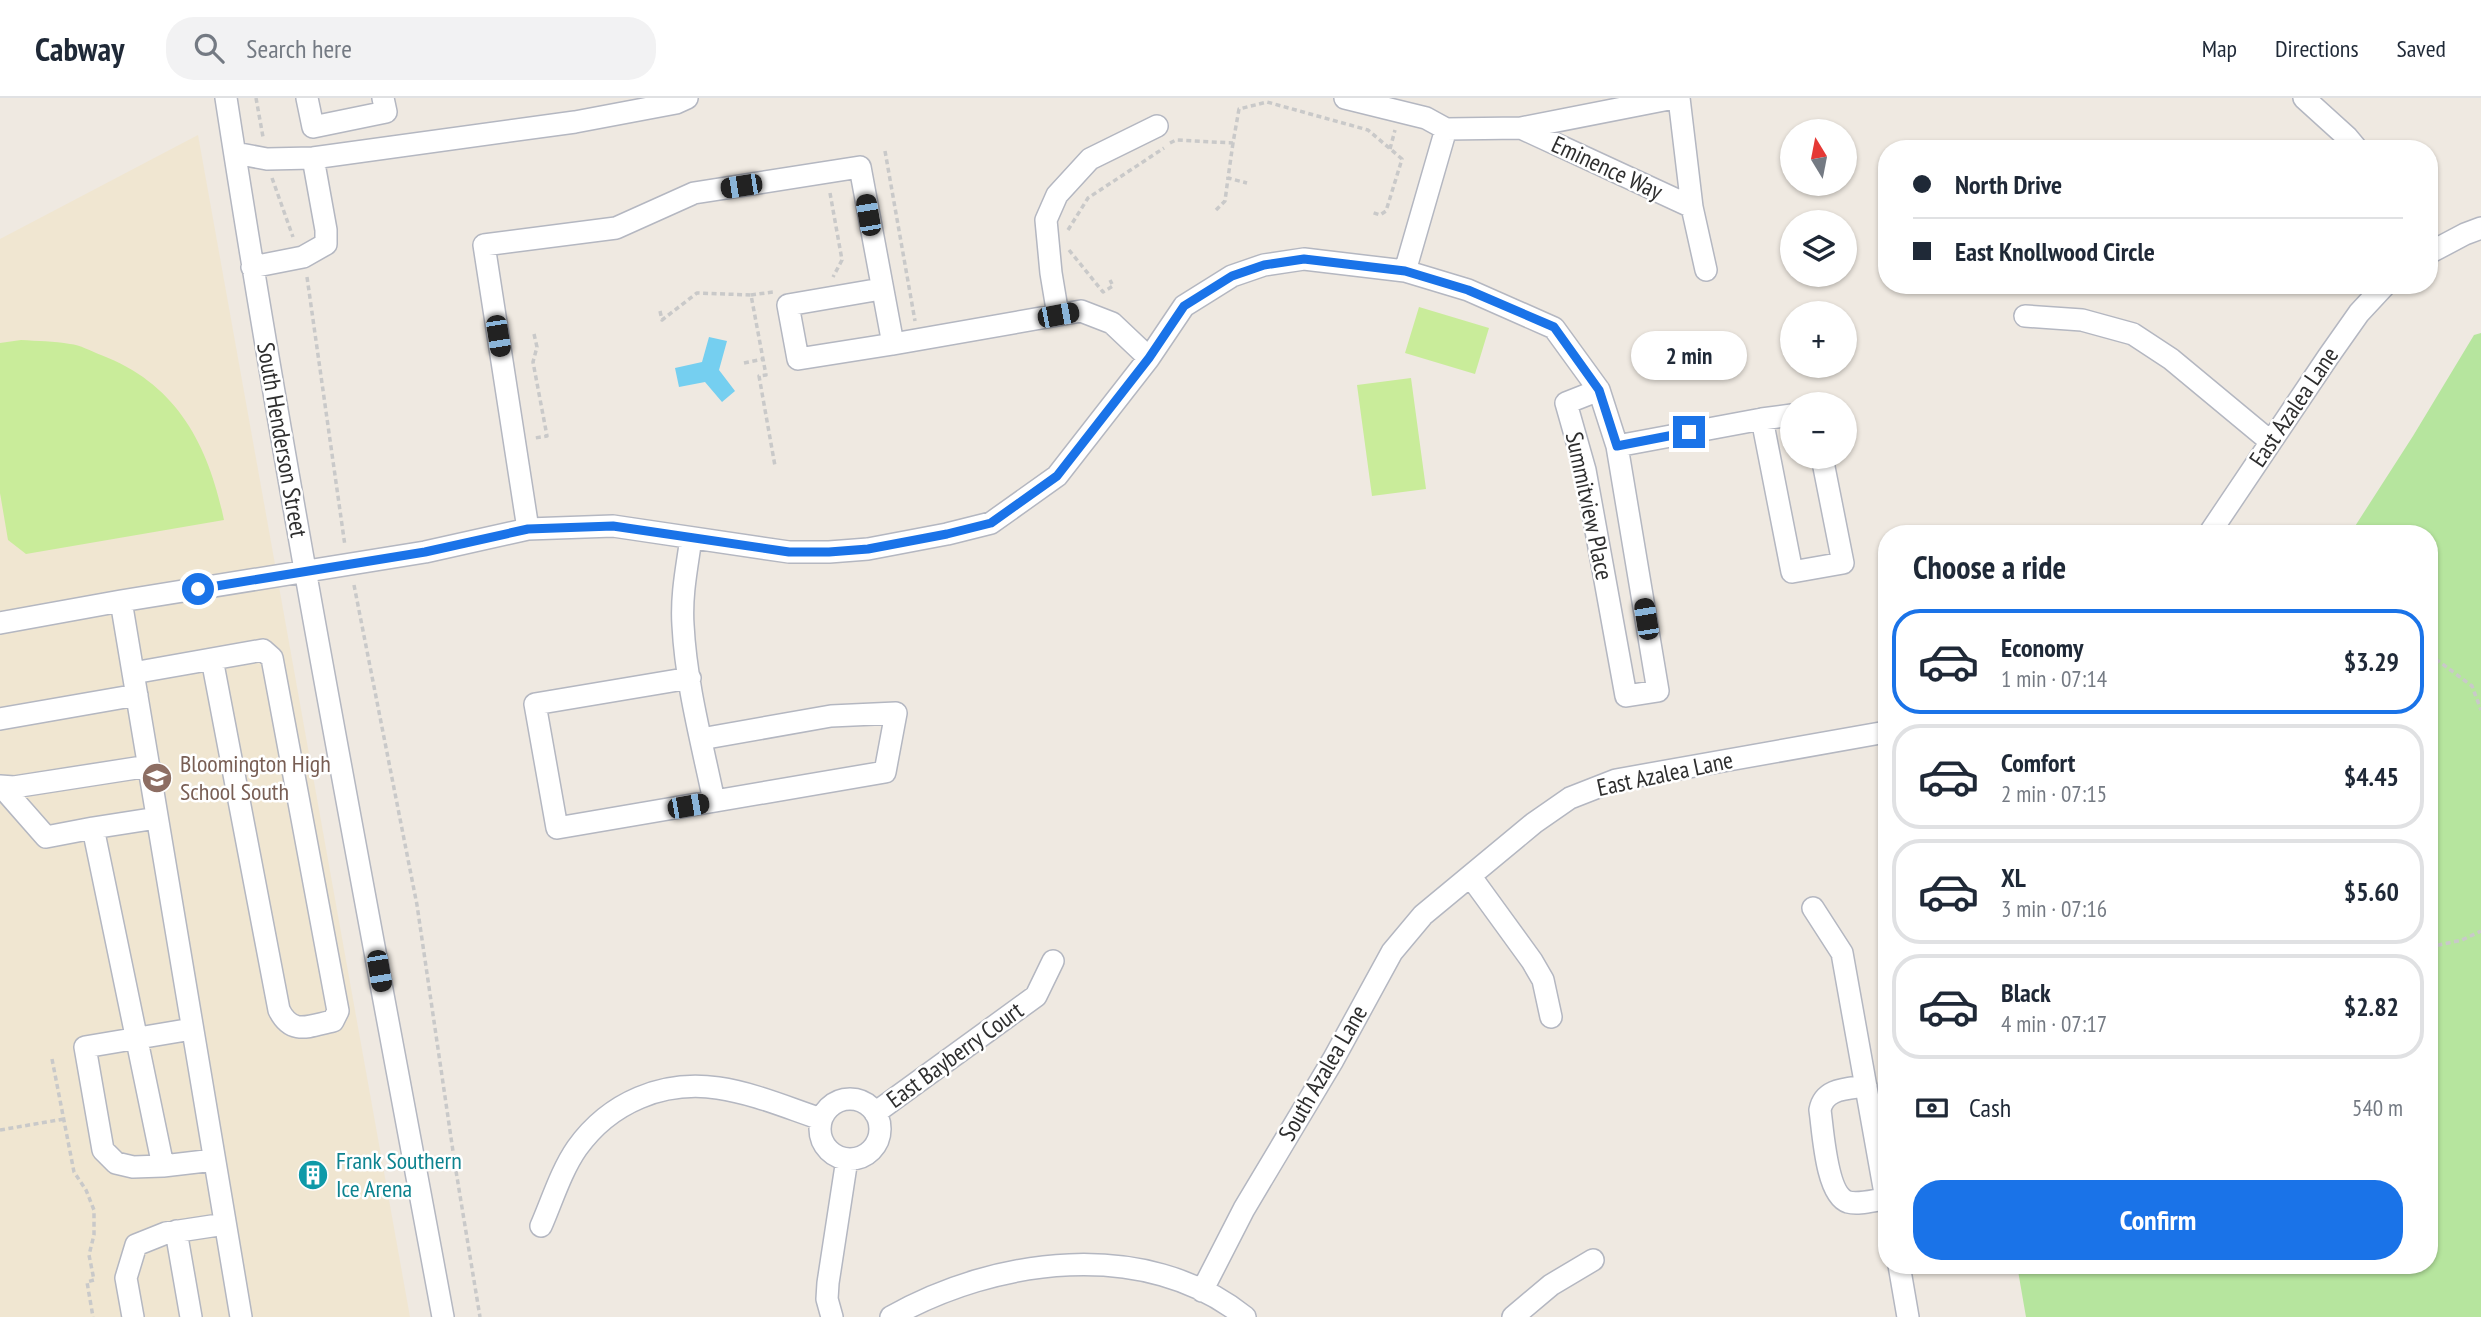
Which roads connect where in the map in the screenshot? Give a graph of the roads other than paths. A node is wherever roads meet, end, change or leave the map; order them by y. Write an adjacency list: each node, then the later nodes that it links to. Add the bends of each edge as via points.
1 (226, 98): 12 (street, South Henderson Street)
2 (307, 98): 3 (street, via 313,127 386,112)
3 (383, 98)
4 (687, 98): 13 (street, via 575,122)
5 (1345, 98): 9 (street, Eminence Way, via 1426,118)
6 (1676, 98): 10 (street, Eminence Way); 14 (street, Eminence Way)
7 (2304, 98): 11 (street)
8 (1157, 126): 22 (street, via 1090,159 1057,195 1046,220)
9 (1446, 128): 10 (street, Eminence Way); 19 (street)
10 (1521, 128): 14 (street, Eminence Way)
11 (2350, 140)
12 (235, 153): 13 (street, via 267,159); 17 (street, South Henderson Street)
13 (313, 158): 17 (street, via 326,244 303,257)
14 (1692, 207): 18 (street, Eminence Way)
15 (2481, 228): 16 (street)
16 (2438, 248)
17 (251, 267): 35 (street, South Henderson Street)
18 (1706, 270)
19 (1405, 271): 25 (street, via 1304,259 1264,265 1232,276 1184,306); 26 (street, via 1468,290 1554,327)
20 (881, 289): 24 (street); 24 (street, via 788,305 798,359); 33 (street, via 860,167 694,193 616,228 484,245)
21 (2377, 294): 29 (street, East Azalea Lane)
22 (1058, 315): 24 (street); 25 (street, via 1081,311 1112,323)
23 (2025, 316): 29 (street, via 2082,320 2133,334 2171,359)
24 (892, 344)
25 (1149, 358): 34 (street, via 1057,476 991,523 868,549 829,552 789,552)
26 (1599, 390): 30 (street); 30 (street, Summitview Place, via 1566,403 1585,470 1626,696 1658,691)
27 (1780, 417): 28 (street)
28 (1762, 419): 30 (street); 31 (street, via 1792,572 1843,563)
29 (2271, 442): 32 (street, East Azalea Lane)
30 (1617, 446)
31 (1824, 469)
32 (2215, 525)
33 (528, 529): 34 (street, via 613,526); 35 (street)
34 (691, 538): 40 (street, via 683,592)
35 (305, 572): 36 (street); 73 (street, South Henderson Street)
36 (121, 601): 37 (street); 39 (street)
37 (0, 622)
38 (212, 659): 38 (street, via 263,650 272,658 338,1011 333,1021 296,1028 285,1023 279,1010); 39 (street)
39 (133, 673): 41 (street)
40 (690, 678): 44 (street); 47 (street, via 535,704 558,828)
41 (137, 695): 42 (street); 45 (street)
42 (0, 719)
43 (1878, 733): 50 (street, East Azalea Lane, via 1616,780 1562,803)
44 (701, 739): 47 (street); 47 (street, via 831,716 896,713 885,772)
45 (149, 766): 46 (street); 48 (street)
46 (1, 787): 49 (street, via 46,837)
47 (714, 801)
48 (158, 818): 49 (street); 54 (street)
49 (93, 828): 55 (street)
50 (1471, 877): 53 (street, via 1543,980); 69 (street, South Azalea Lane, via 1423,915 1392,951 1244,1209)
51 (1813, 908): 56 (street, via 1842,953)
52 (1053, 961): 57 (street, East Bayberry Court, via 1036,996)
53 (1551, 1017)
54 (192, 1029): 55 (street); 61 (street)
55 (136, 1038): 62 (street); 62 (street, via 85,1047 103,1150 116,1164)
56 (1866, 1086): 59 (street); 63 (street, via 1830,1093 1819,1110 1832,1185 1840,1198)
57 (875, 1113): 58 (street, East Bayberry Court, via 869,1105 851,1099 833,1104); 60 (street, East Bayberry Court, via 880,1131 873,1149)
58 (821, 1119): 60 (street, via 825,1146); 65 (street, via 721,1088 673,1087 643,1095 603,1119 578,1148)
59 (1878, 1154)
60 (847, 1159): 74 (street, via 828,1283)
61 (215, 1160): 62 (street); 64 (street)
62 (163, 1166)
63 (1878, 1199)
64 (225, 1224): 66 (street); 72 (street)
65 (541, 1226)
66 (176, 1231): 70 (street, via 136,1245 126,1278); 71 (street)
67 (1593, 1260): 77 (street, via 1551,1285)
68 (1901, 1274): 78 (street)
69 (1202, 1292): 75 (street, via 1154,1272 1096,1266 1035,1267 960,1285); 76 (street)
70 (132, 1317)
71 (191, 1317)
72 (241, 1317)
73 (443, 1317)
74 (832, 1317)
75 (891, 1317)
76 (1245, 1317)
77 (1513, 1317)
78 (1909, 1317)

